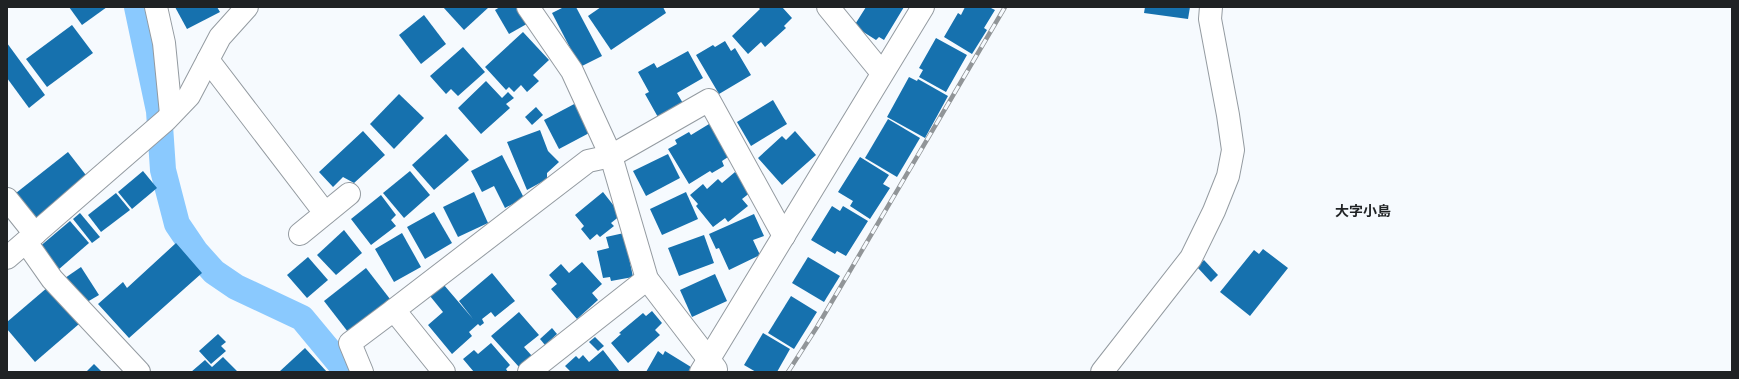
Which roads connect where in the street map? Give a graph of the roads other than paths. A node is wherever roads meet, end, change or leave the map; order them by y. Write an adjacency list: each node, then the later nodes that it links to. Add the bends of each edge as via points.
1 (156, 7): 9 (street, via 164,43)
2 (247, 7): 7 (street, via 220,37)
3 (528, 7): 10 (street, via 572,71)
4 (828, 7): 8 (street)
5 (923, 7): 8 (street)
6 (1211, 7): 25 (street, via 1210,19 1233,150 1228,176 1191,258)
7 (208, 60): 9 (street, via 189,96); 13 (street)
8 (882, 73): 15 (street)
9 (164, 122): 16 (street)
10 (611, 156): 15 (street, via 709,100); 18 (street); 19 (street, via 588,161)
11 (349, 194): 13 (street)
12 (7, 199): 16 (street)
13 (325, 213): 14 (street)
14 (300, 234)
15 (784, 236): 20 (street)
16 (30, 238): 17 (street); 21 (street, via 52,279)
17 (7, 258)
18 (647, 279): 20 (street); 24 (street)
19 (394, 310): 22 (street, via 350,343); 23 (street)
20 (709, 368)
21 (138, 372)
22 (362, 372)
23 (444, 372)
24 (529, 372)
25 (1102, 372)

